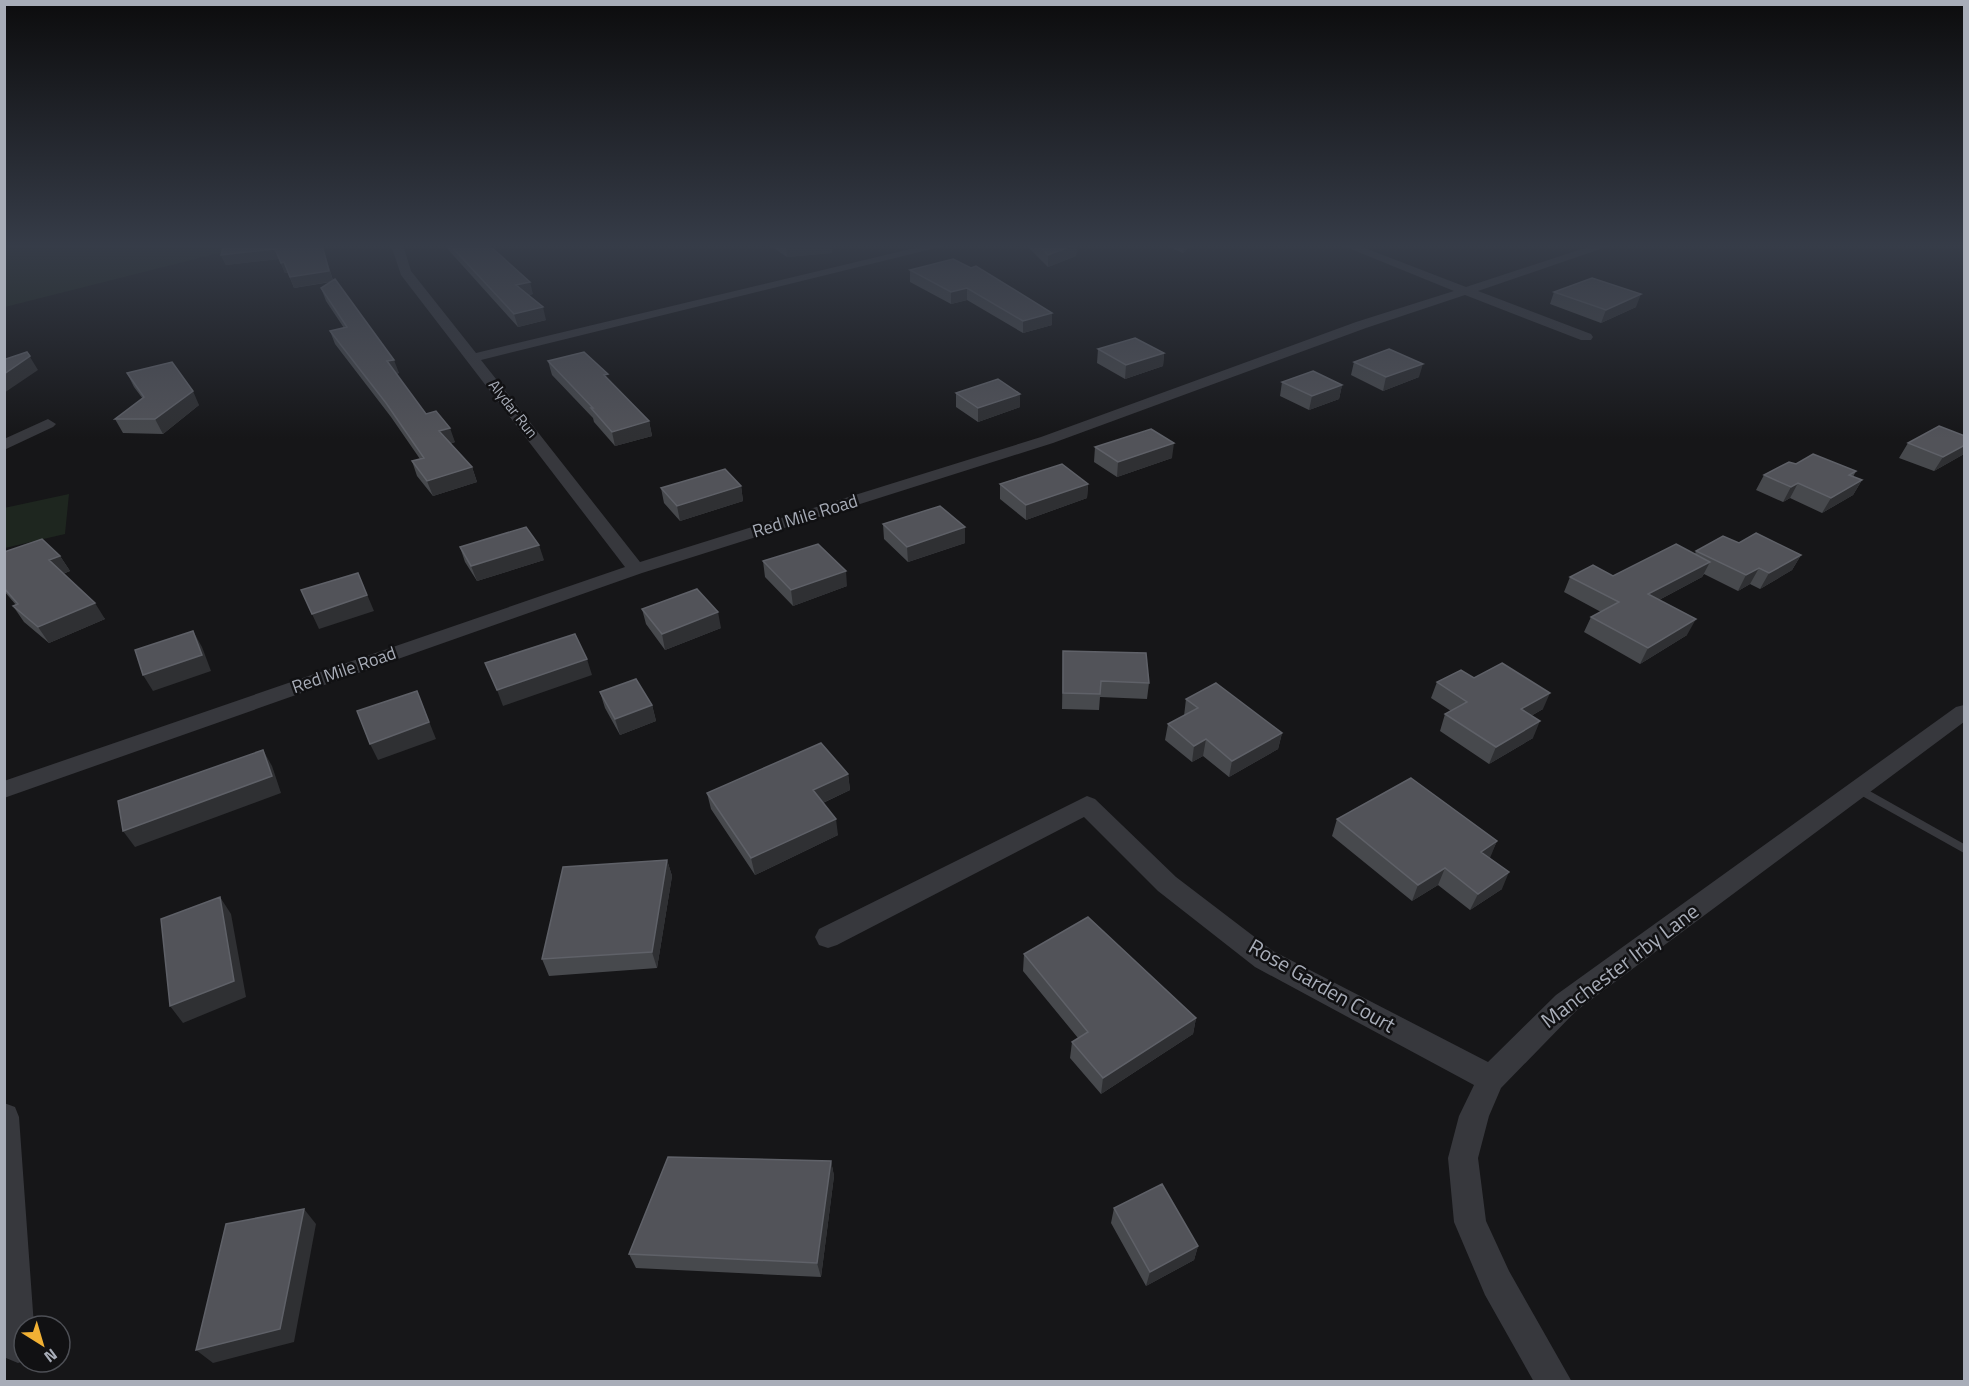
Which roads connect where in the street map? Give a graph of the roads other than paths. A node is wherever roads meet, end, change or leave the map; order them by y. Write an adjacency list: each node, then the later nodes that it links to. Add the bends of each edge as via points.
1 (435, 310): 6 (street, Alydar Run)
2 (675, 310): 6 (street)
3 (1409, 310): 9 (street, Red Mile Road, via 1047,440)
4 (1513, 310): 5 (street)
5 (1586, 337)
6 (474, 358): 9 (street, Alydar Run)
7 (48, 424): 8 (street)
8 (4, 445)
9 (636, 569): 12 (street, Red Mile Road)
10 (1965, 712): 11 (street, Manchester Irby Lane)
11 (1859, 789): 13 (lane); 15 (street, Manchester Irby Lane, via 1566,1003)
12 (4, 790)
13 (1965, 849)
14 (828, 937): 15 (street, Rose Garden Court, via 1087,805 1167,884 1264,959)
15 (1491, 1079): 18 (street, Manchester Irby Lane, via 1474,1116 1463,1158 1470,1222 1497,1282)
16 (4, 1117): 17 (street)
17 (16, 1314)
18 (1554, 1382)

